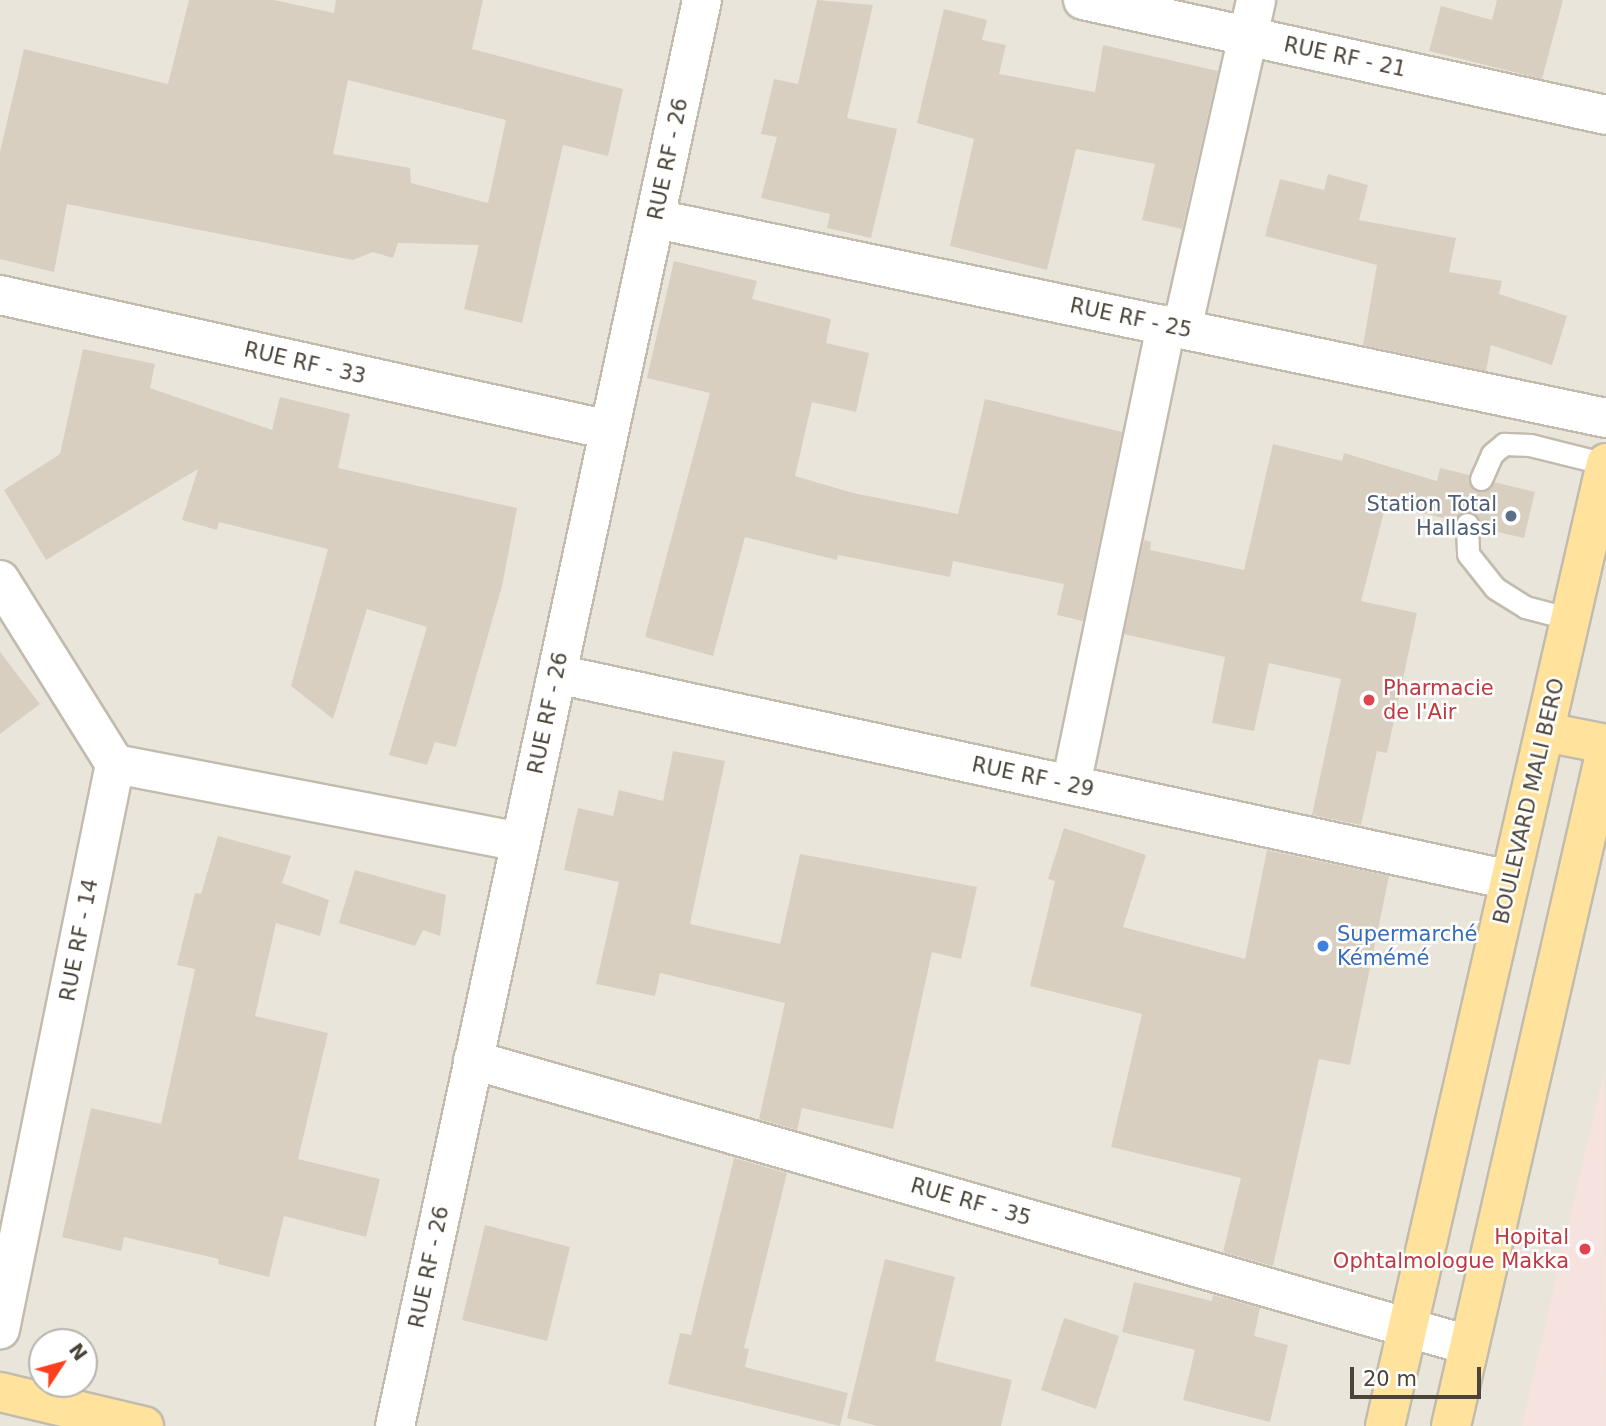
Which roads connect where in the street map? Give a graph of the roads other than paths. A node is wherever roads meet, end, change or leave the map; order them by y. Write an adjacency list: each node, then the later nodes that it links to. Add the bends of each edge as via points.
1 (702, 0): 5 (street, RUE RF - 26)
2 (1083, 0): 3 (street, RUE RF - 21)
3 (1252, 18): 4 (street, RUE RF - 21); 7 (street)
4 (1606, 115)
5 (656, 219): 7 (street, RUE RF - 25); 9 (street, RUE RF - 26)
6 (0, 295): 9 (street, RUE RF - 33)
7 (1174, 327): 8 (street, RUE RF - 25); 20 (street)
8 (1606, 418)
9 (609, 430): 15 (street, RUE RF - 26)
10 (1606, 463): 11 (lane, via 1530,445 1504,444 1492,454); 14 (main road, BOULEVARD MALI BERO)
11 (1481, 478)
12 (1467, 524): 14 (lane, via 1468,554 1494,588 1525,607)
13 (0, 580): 19 (street)
14 (1571, 619): 16 (main road, BOULEVARD MALI BERO)
15 (557, 674): 20 (street, RUE RF - 29); 22 (street, RUE RF - 26)
16 (1545, 732): 17 (main road); 23 (main road, BOULEVARD MALI BERO)
17 (1606, 744)
18 (1606, 750): 21 (main road)
19 (115, 764): 22 (street); 26 (street, RUE RF - 14)
20 (1071, 785): 23 (street, RUE RF - 29)
21 (1599, 808): 27 (main road)
22 (521, 842): 24 (street, RUE RF - 26)
23 (1510, 880): 25 (main road, BOULEVARD MALI BERO)
24 (473, 1060): 25 (street, RUE RF - 35); 30 (street, RUE RF - 26)
25 (1411, 1327): 27 (street, RUE RF - 35); 31 (main road, BOULEVARD MALI BERO)
26 (0, 1329)
27 (1468, 1345): 32 (main road)
28 (0, 1392): 29 (main road)
29 (145, 1426)
30 (395, 1426)
31 (1385, 1426)
32 (1451, 1426)

